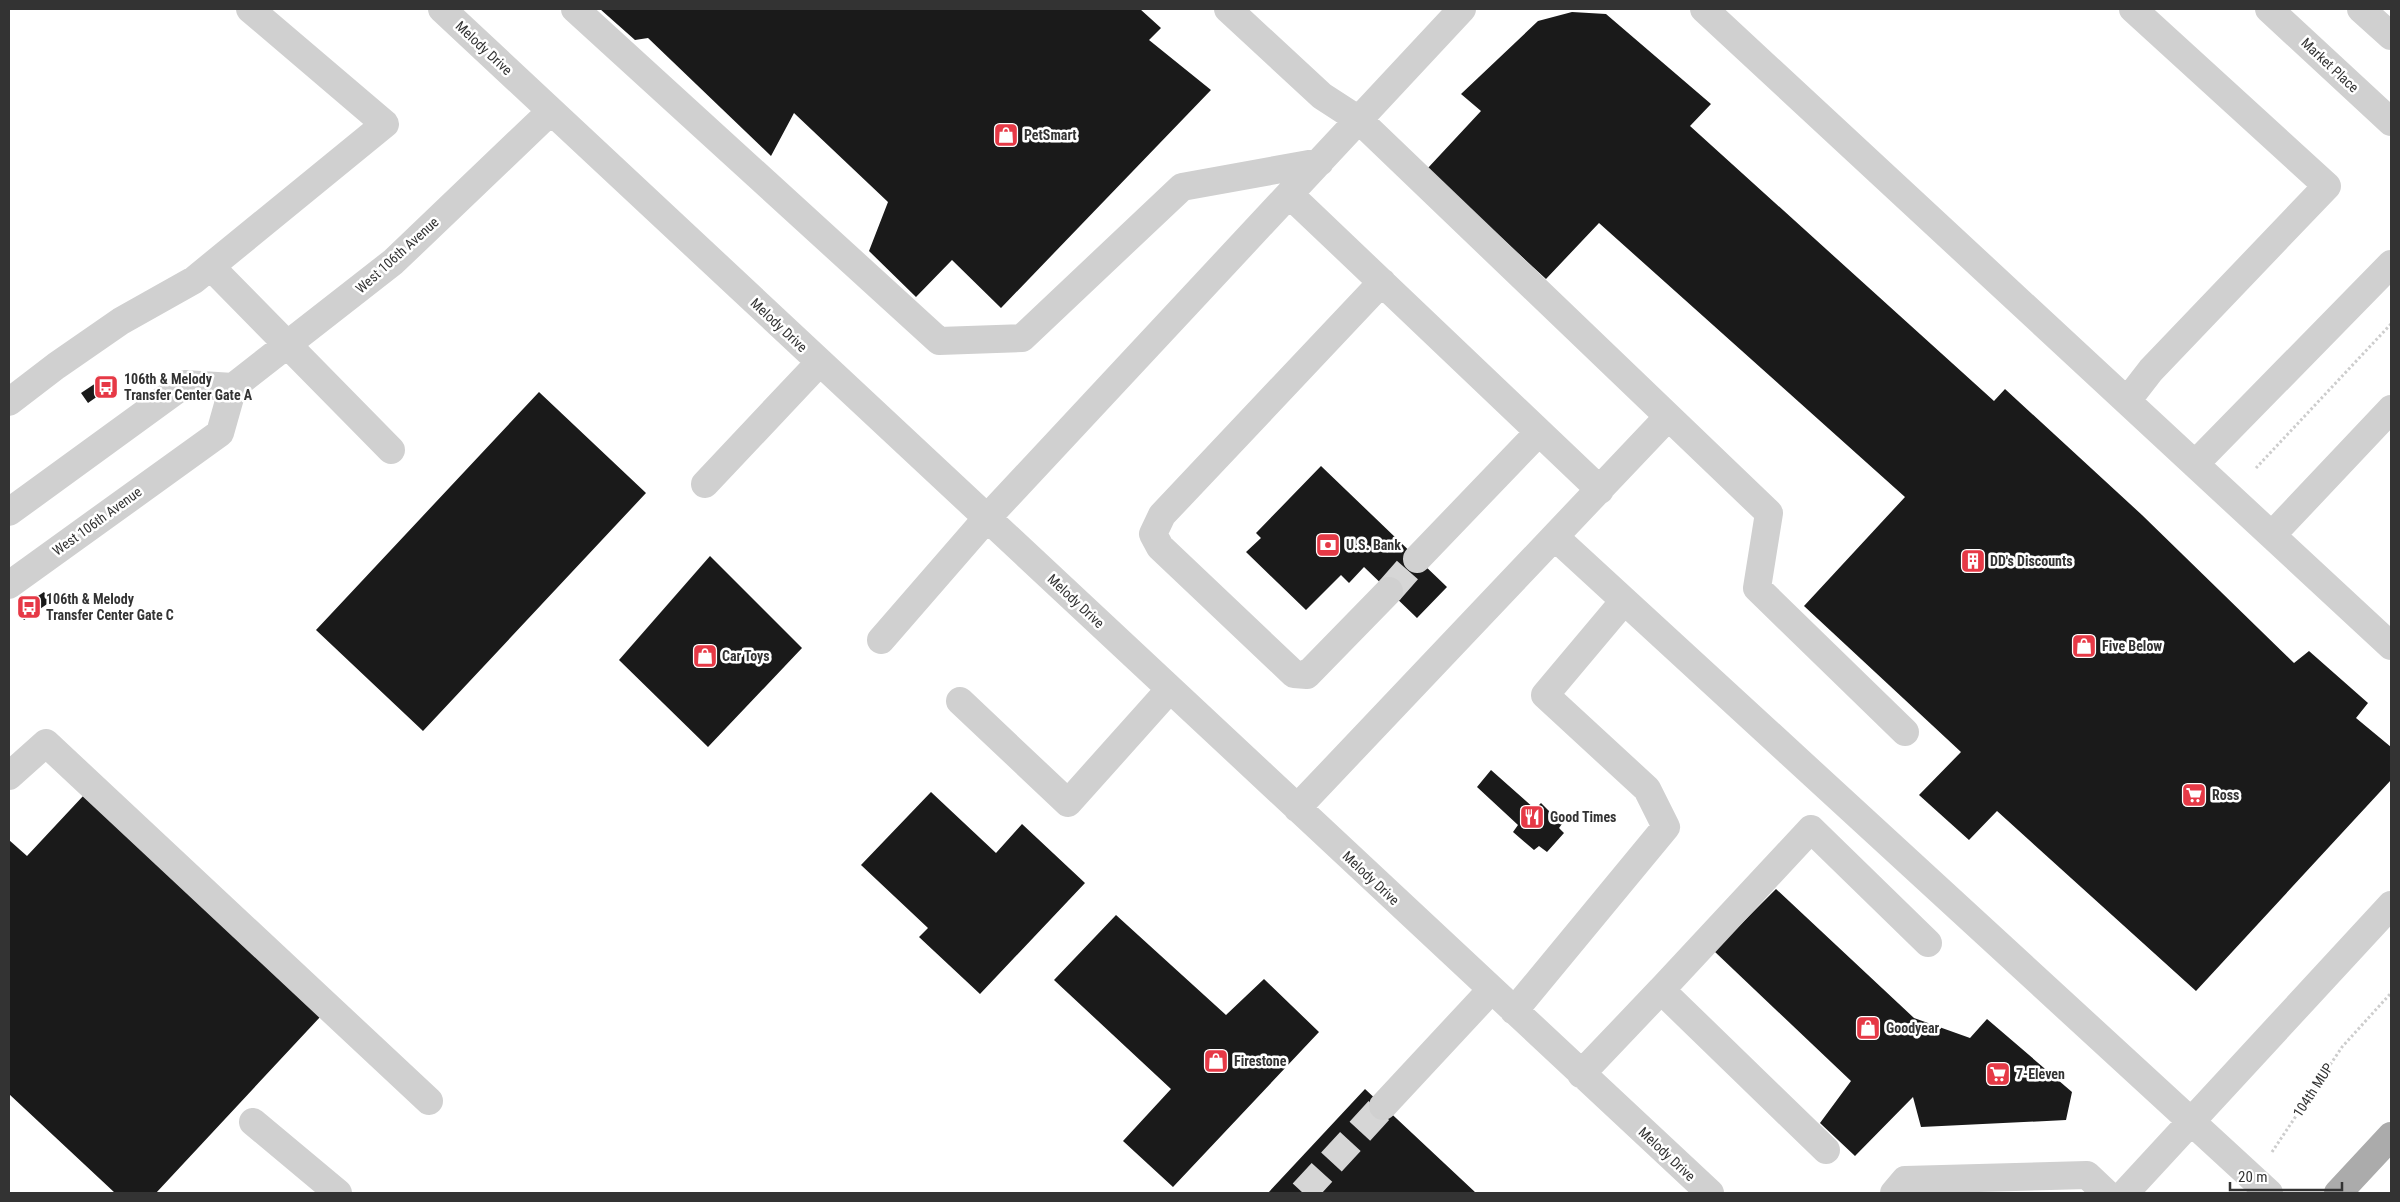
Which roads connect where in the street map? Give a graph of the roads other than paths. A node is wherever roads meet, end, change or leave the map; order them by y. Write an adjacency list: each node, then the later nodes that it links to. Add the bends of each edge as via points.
1 (250, 9): 17 (street, via 385,124)
2 (442, 9): 11 (street, Melody Drive)
3 (575, 9): 14 (street, via 939,341 1022,338 1182,187)
4 (1228, 9): 12 (street, via 1322,96)
5 (1462, 9): 12 (street)
6 (1704, 9): 22 (street)
7 (2133, 9): 22 (street, via 2327,186 2151,370)
8 (2270, 9): 13 (street, Market Place)
9 (2362, 9): 10 (street)
10 (2391, 36)
11 (551, 111): 19 (street, West 106th Avenue, via 393,262); 20 (street, Melody Drive)
12 (1359, 120): 14 (street); 25 (street)
13 (2391, 122)
14 (1320, 162): 15 (street)
15 (1290, 195): 18 (street); 32 (street)
16 (2391, 264): 28 (street)
17 (211, 267): 19 (street); 23 (street, via 56,366)
18 (1382, 282): 26 (street); 37 (street, via 1162,515 1153,534 1160,547 1294,674 1307,675)
19 (289, 346): 21 (street, West 106th Avenue); 27 (street)
20 (820, 362): 29 (street); 32 (street, Melody Drive)
21 (233, 387): 31 (street, via 185,384); 36 (street, West 106th Avenue, via 220,433)
22 (2127, 400): 28 (street)
23 (9, 402)
24 (2391, 409): 33 (street)
25 (1668, 417): 30 (street); 43 (street, via 1769,513 1758,588)
26 (1539, 432): 30 (street); 35 (street)
27 (391, 450)
28 (2195, 464): 33 (street)
29 (705, 484)
30 (1600, 490): 34 (street)
31 (9, 512)
32 (987, 518): 39 (street); 41 (street, Melody Drive)
33 (2272, 536): 40 (street)
34 (1554, 537): 38 (street); 45 (street)
35 (1417, 559)
36 (9, 584)
37 (1389, 590)
38 (1624, 601): 50 (street, via 1545,695 1647,789 1666,827); 55 (street)
39 (882, 640)
40 (2391, 646)
41 (1170, 689): 42 (street, via 1068,803); 45 (street, Melody Drive)
42 (960, 701)
43 (1905, 732)
44 (9, 776): 52 (street, via 46,743)
45 (1297, 808): 48 (street, Melody Drive)
46 (2391, 905): 55 (street)
47 (1928, 943): 49 (street, via 1811,829)
48 (1491, 990): 50 (street, Melody Drive); 53 (street)
49 (1661, 990): 51 (street); 57 (street)
50 (1514, 1011): 51 (street, Melody Drive)
51 (1581, 1074): 60 (street, Melody Drive)
52 (429, 1101)
53 (1383, 1106)
54 (254, 1122): 59 (street)
55 (2192, 1123): 58 (street); 63 (street)
56 (2391, 1136): 64 (main road)
57 (1826, 1150)
58 (2261, 1187)
59 (338, 1193)
60 (1710, 1193)
61 (1894, 1193): 62 (street, via 1906,1180 2087,1176)
62 (2106, 1193)
63 (2126, 1193)
64 (2338, 1193)

